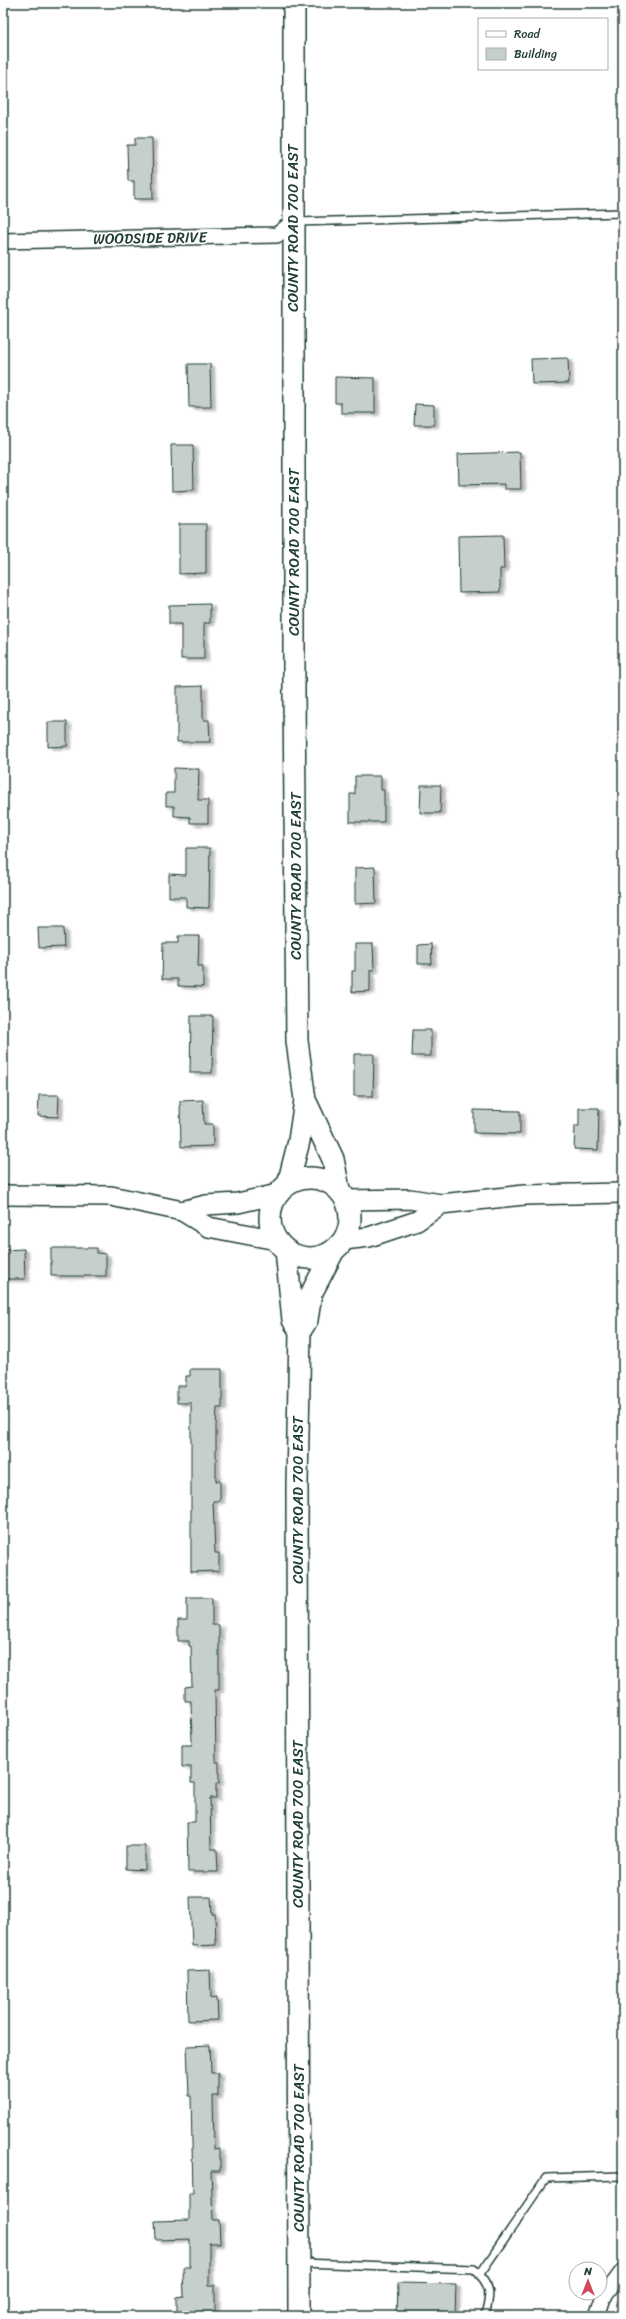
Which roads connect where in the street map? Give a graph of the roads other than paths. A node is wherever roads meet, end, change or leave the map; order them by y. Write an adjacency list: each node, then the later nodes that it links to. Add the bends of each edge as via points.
1 (294, 3): 3 (main road, COUNTY ROAD 700 EAST)
2 (623, 213): 3 (lane)
3 (293, 222): 4 (street, WOODSIDE DRIVE, via 277,235); 5 (main road, COUNTY ROAD 700 EAST, via 297,1041)
4 (3, 241)
5 (305, 1100): 6 (main road, COUNTY ROAD 700 EAST, via 299,1141); 9 (main road, COUNTY ROAD 700 EAST, via 333,1159)
6 (283, 1189): 9 (main road, via 300,1178 314,1177 328,1181); 11 (street, via 238,1203 206,1205); 12 (main road, via 272,1204 270,1216 271,1229)
7 (623, 1193): 10 (street, via 524,1195)
8 (3, 1195): 11 (street, via 111,1196)
9 (343, 1195): 10 (street, via 410,1199); 13 (main road, via 351,1214 350,1228)
10 (441, 1204): 13 (street, via 417,1221)
11 (182, 1211): 12 (street, via 208,1227)
12 (281, 1245): 13 (main road, via 297,1256 309,1258 322,1256); 14 (main road, COUNTY ROAD 700 EAST, via 293,1320)
13 (339, 1245): 14 (main road, COUNTY ROAD 700 EAST, via 311,1294 307,1320)
14 (300, 1331): 16 (main road, COUNTY ROAD 700 EAST, via 297,1484)
15 (623, 2176): 18 (lane, via 546,2178)
16 (299, 2263): 18 (lane, via 474,2269); 19 (main road, COUNTY ROAD 700 EAST)
17 (623, 2271): 21 (street, via 603,2298)
18 (480, 2274): 20 (lane, via 486,2281 490,2296)
19 (299, 2316)
20 (485, 2316)
21 (597, 2316)

